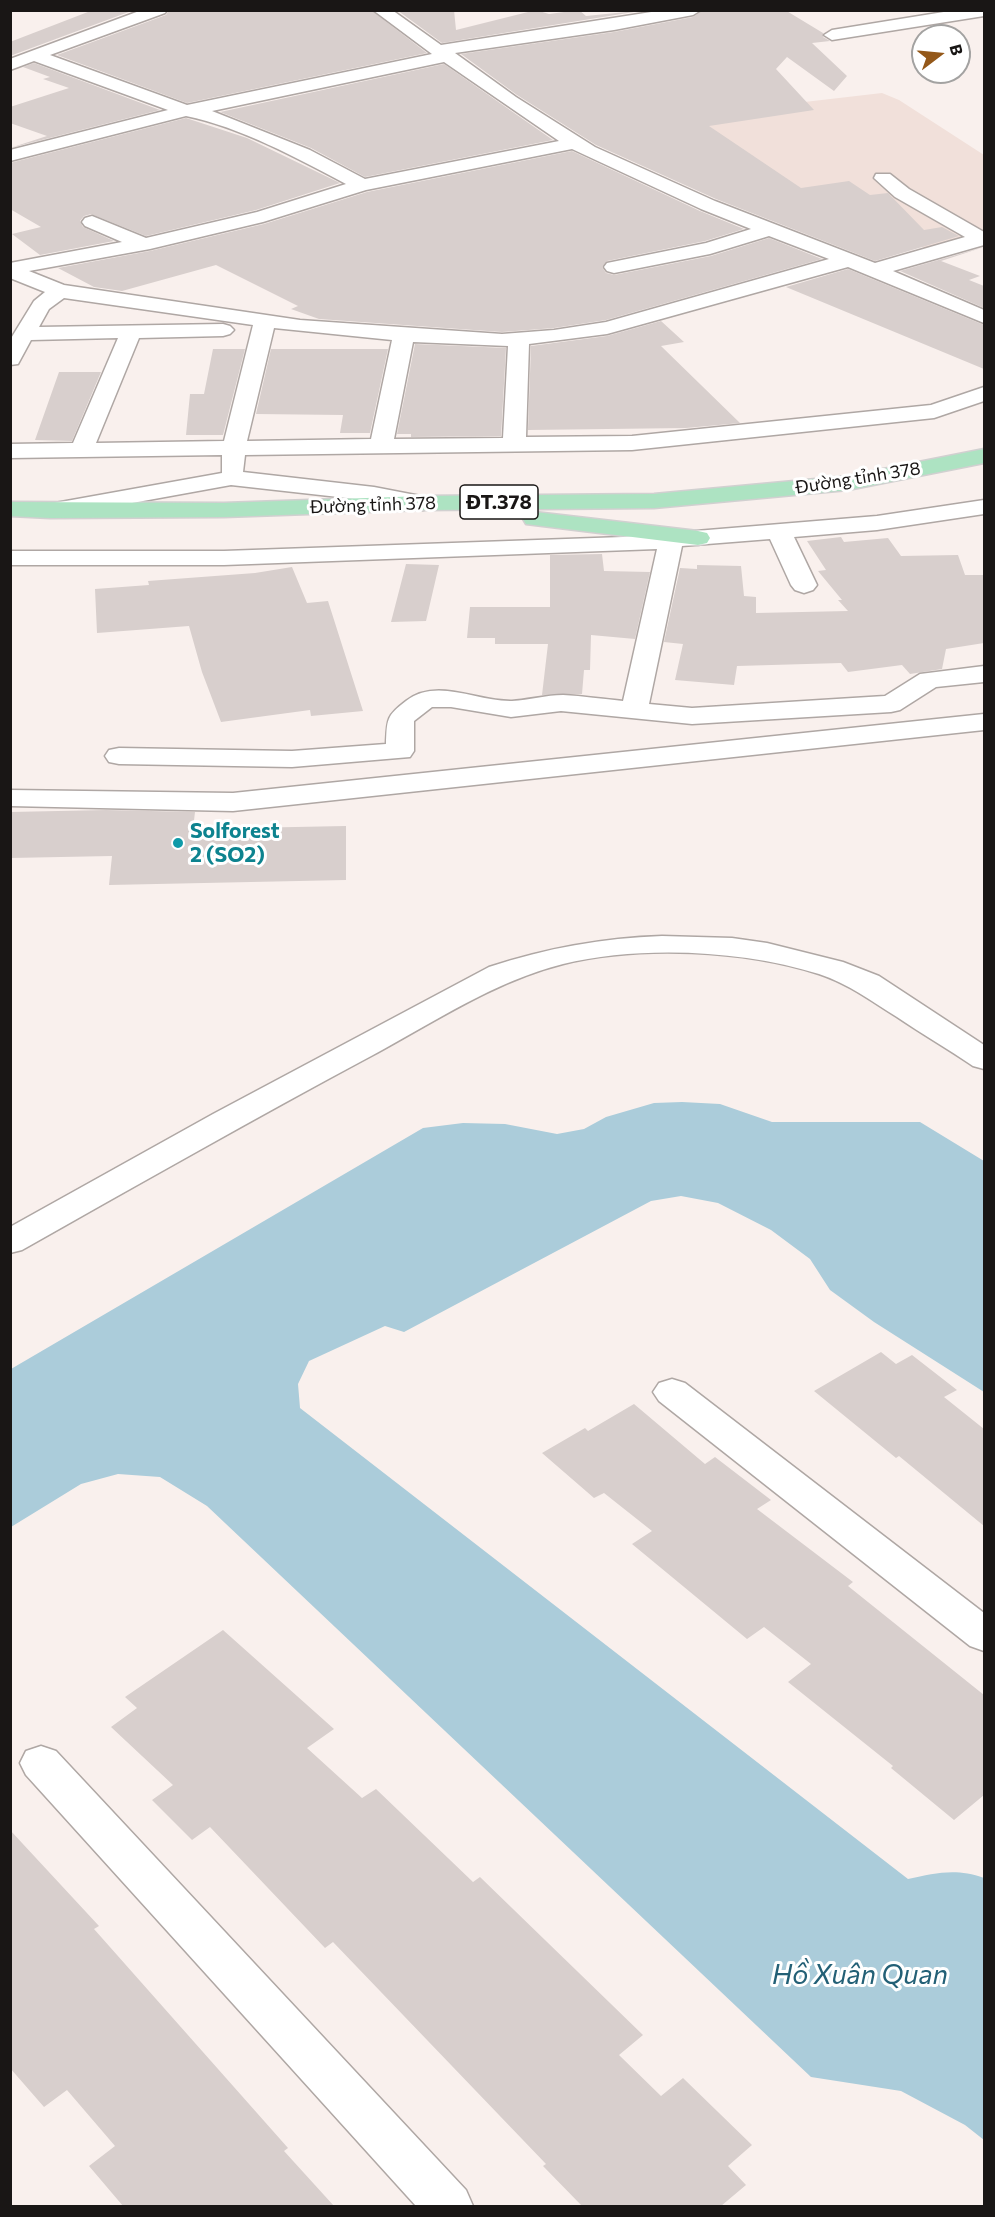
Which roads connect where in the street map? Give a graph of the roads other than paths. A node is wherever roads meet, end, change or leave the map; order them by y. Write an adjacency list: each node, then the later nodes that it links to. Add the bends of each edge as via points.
1 (381, 10): 6 (street)
2 (693, 10): 6 (street)
3 (984, 11): 5 (street)
4 (144, 12): 7 (street)
5 (832, 34)
6 (444, 53): 8 (street); 9 (street)
7 (19, 59): 8 (street)
8 (186, 111): 10 (street); 12 (street, via 212,116 303,154)
9 (575, 143): 12 (street); 14 (street, via 708,205)
10 (10, 156)
11 (883, 178): 15 (street, via 902,193)
12 (362, 185): 16 (street, via 263,216)
13 (92, 222): 16 (street)
14 (770, 229): 17 (street); 18 (street, via 710,248)
15 (984, 239): 20 (street)
16 (143, 244): 19 (street)
17 (849, 260): 20 (street); 27 (street, via 628,323)
18 (614, 267)
19 (10, 270): 21 (street)
20 (874, 270): 22 (street)
21 (60, 291): 23 (street); 25 (street, via 41,305)
22 (984, 317)
23 (263, 325): 24 (street); 26 (street); 32 (street)
24 (131, 332): 25 (street); 34 (street)
25 (25, 334): 28 (street)
26 (404, 334): 27 (street); 31 (street)
27 (519, 340): 30 (street)
28 (10, 359)
29 (984, 394): 30 (street, via 934,411 632,443)
30 (514, 444): 31 (street)
31 (381, 446): 32 (street)
32 (234, 449): 34 (street); 36 (street)
33 (10, 451): 34 (street)
34 (81, 451)
35 (984, 456): 37 (main road, Đường tỉnh 378 / ĐT.378, via 848,483 666,500)
36 (231, 478): 37 (street); 40 (street)
37 (423, 503): 40 (main road, Đường tỉnh 378 / ĐT.378); 42 (main road)
38 (984, 507): 41 (street, via 877,523)
39 (10, 509): 40 (main road, Đường tỉnh 378 / ĐT.378)
40 (50, 511)
41 (779, 531): 42 (street); 45 (street)
42 (698, 538): 43 (street)
43 (671, 540): 44 (street, via 224,558); 47 (street)
44 (10, 558)
45 (804, 585)
46 (984, 674): 47 (street, via 929,680 891,704 692,716)
47 (634, 710): 49 (street, via 561,703 511,709 451,699 425,699 401,718 400,751 292,759)
48 (984, 722): 50 (street, via 233,802)
49 (119, 756)
50 (10, 798)
51 (984, 1059): 52 (street, via 863,981 811,961 756,951 690,946 596,949 500,974 225,1120)
52 (10, 1242)
53 (672, 1392): 54 (street)
54 (984, 1635)
55 (41, 1763): 56 (street)
56 (448, 2206)

